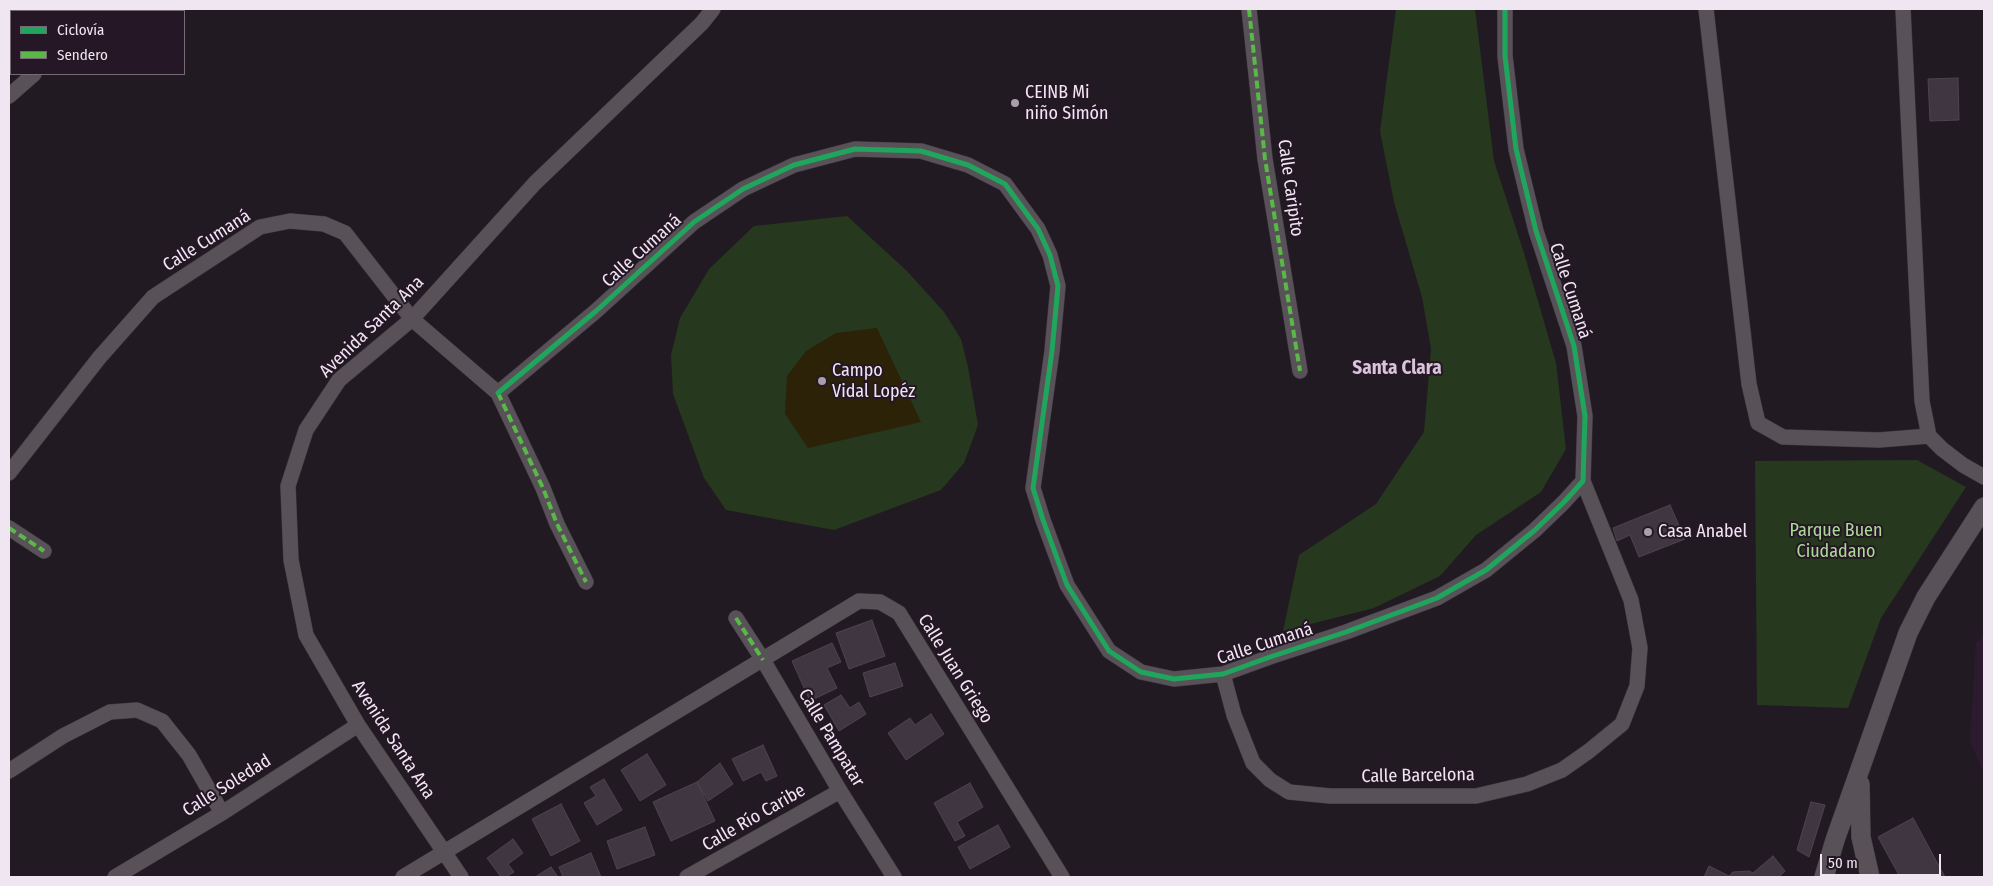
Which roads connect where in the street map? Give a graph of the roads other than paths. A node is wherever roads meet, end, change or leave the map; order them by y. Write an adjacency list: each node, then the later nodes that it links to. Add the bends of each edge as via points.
1 (713, 9): 8 (street, Avenida Santa Ana, via 535,183)
2 (1249, 9): 9 (street, Calle Caripito, via 1267,168)
3 (1505, 9): 14 (street, Calle Cumaná, via 1505,56 1516,149 1536,232 1574,346 1585,416)
4 (1706, 9): 11 (street, via 1748,384 1758,423 1783,437 1880,440)
5 (1903, 9): 11 (street, via 1922,401)
6 (33, 75): 7 (street)
7 (9, 96)
8 (412, 319): 10 (street, Calle Cumaná); 12 (street, Calle Cumaná, via 345,233 324,224 290,221 260,228 153,298 99,358); 22 (street, Avenida Santa Ana, via 339,380 306,430 288,486 291,560 306,635)
9 (1300, 372)
10 (498, 393): 18 (street, Calle Cumaná); 21 (street, Calle Cumaná, via 596,311 694,222 743,189 794,165 856,149 921,151 968,165 1005,184 1038,229 1050,255 1058,286 1033,488 1067,585 1109,651 1142,672 1174,679)
11 (1930, 436): 13 (street, via 1963,465)
12 (9, 473)
13 (1984, 477)
14 (1583, 481): 21 (street, Calle Cumaná, via 1535,530 1486,570 1436,598); 21 (street, Calle Barcelona, via 1632,600 1640,648 1638,676 1622,724 1562,770 1527,784 1476,796 1330,796 1289,792 1270,780 1254,763 1234,715)
15 (1984, 507): 23 (street, via 1926,597 1913,624)
16 (9, 528): 17 (street)
17 (44, 551)
18 (586, 582)
19 (736, 618): 20 (street, Calle Pampatar)
20 (763, 660): 25 (street, Calle Pampatar); 27 (street, Calle Juan Griego); 33 (street, Calle Juan Griego, via 859,601 880,602 899,613)
21 (1223, 674)
22 (358, 724): 26 (street, Calle Soledad); 27 (street, Avenida Santa Ana)
23 (1860, 768): 34 (street); 35 (street, via 1860,837)
24 (9, 771): 26 (street, via 63,736 110,712 137,710 162,721 188,755)
25 (840, 791): 31 (street, Calle Río Caribe); 32 (street, Calle Pampatar)
26 (222, 813): 28 (street, Calle Soledad)
27 (444, 852): 29 (street, Calle Juan Griego); 30 (street, Avenida Santa Ana)
28 (115, 877)
29 (403, 877)
30 (460, 877)
31 (687, 877)
32 (894, 877)
33 (1062, 877)
34 (1824, 877)
35 (1870, 877)

